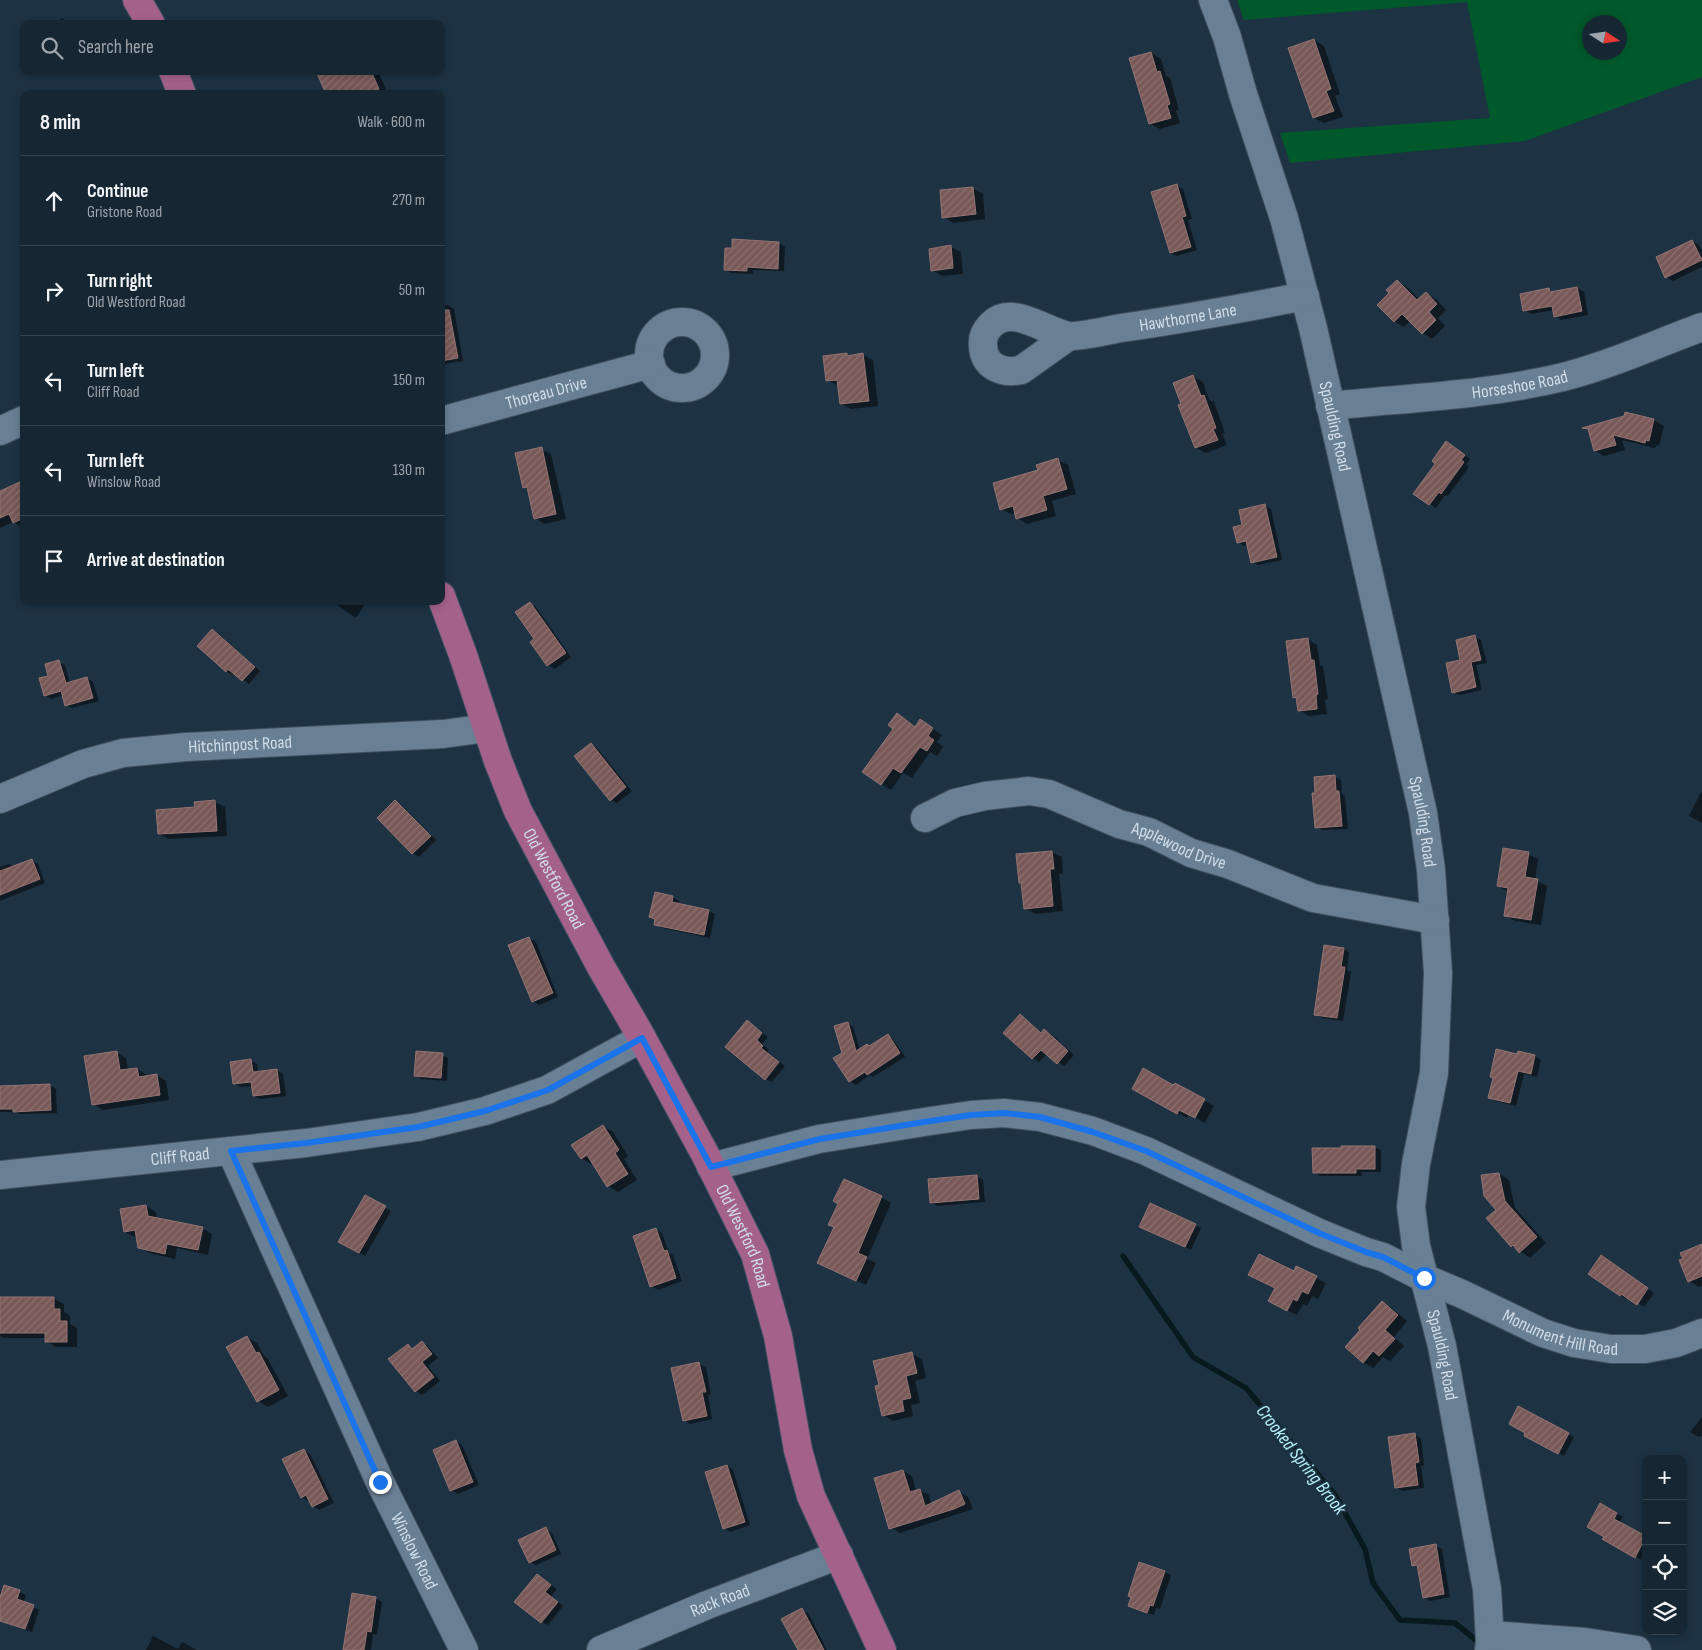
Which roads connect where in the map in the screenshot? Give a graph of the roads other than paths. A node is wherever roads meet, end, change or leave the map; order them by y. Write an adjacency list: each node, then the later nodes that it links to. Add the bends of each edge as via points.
1 (137, 0): 3 (main road)
2 (1215, 4): 6 (street, Spaulding Road, via 1284,218)
3 (149, 20)
4 (175, 75): 5 (main road)
5 (180, 90)
6 (1304, 296): 8 (street, Hawthorne Lane); 10 (street, Spaulding Road)
7 (1702, 327): 10 (street, Horseshoe Road, via 1564,377 1486,390)
8 (1069, 336)
9 (650, 364): 11 (street, Thoreau Drive)
10 (1330, 406): 18 (street, Spaulding Road, via 1423,813)
11 (445, 420)
12 (20, 422): 13 (street)
13 (0, 431)
14 (444, 605): 15 (main road, Old Westford Road)
15 (487, 728): 16 (street, Hitchinpost Road, via 443,734 186,746 123,753 83,764); 19 (main road, Old Westford Road, via 518,811)
16 (0, 799)
17 (925, 818): 18 (street, Applewood Drive, via 955,803 984,796 1029,791 1049,794 1119,824 1149,832 1191,853 1313,898)
18 (1435, 920): 23 (street, Spaulding Road, via 1438,973 1434,1072 1416,1164 1412,1207 1416,1246)
19 (642, 1038): 20 (street, Cliff Road, via 548,1090 485,1111 418,1127); 21 (main road, Old Westford Road)
20 (231, 1151): 22 (street, Cliff Road); 27 (street, Winslow Road, via 380,1482)
21 (711, 1167): 23 (street, Monument Hill Road, via 820,1139 924,1122 1004,1113 1040,1117 1146,1151 1319,1233 1383,1257); 25 (main road, Old Westford Road, via 755,1254 778,1336 798,1450 811,1496)
22 (0, 1175)
23 (1424, 1278): 24 (street, Monument Hill Road, via 1543,1333 1574,1343 1645,1350); 26 (street, Spaulding Road, via 1442,1346 1488,1589)
24 (1702, 1333)
25 (840, 1555): 28 (street, Rack Road, via 707,1605); 29 (main road, Old Westford Road)
26 (1489, 1642): 30 (street, via 1585,1642)
27 (464, 1650)
28 (601, 1650)
29 (882, 1650)
30 (1637, 1650)

